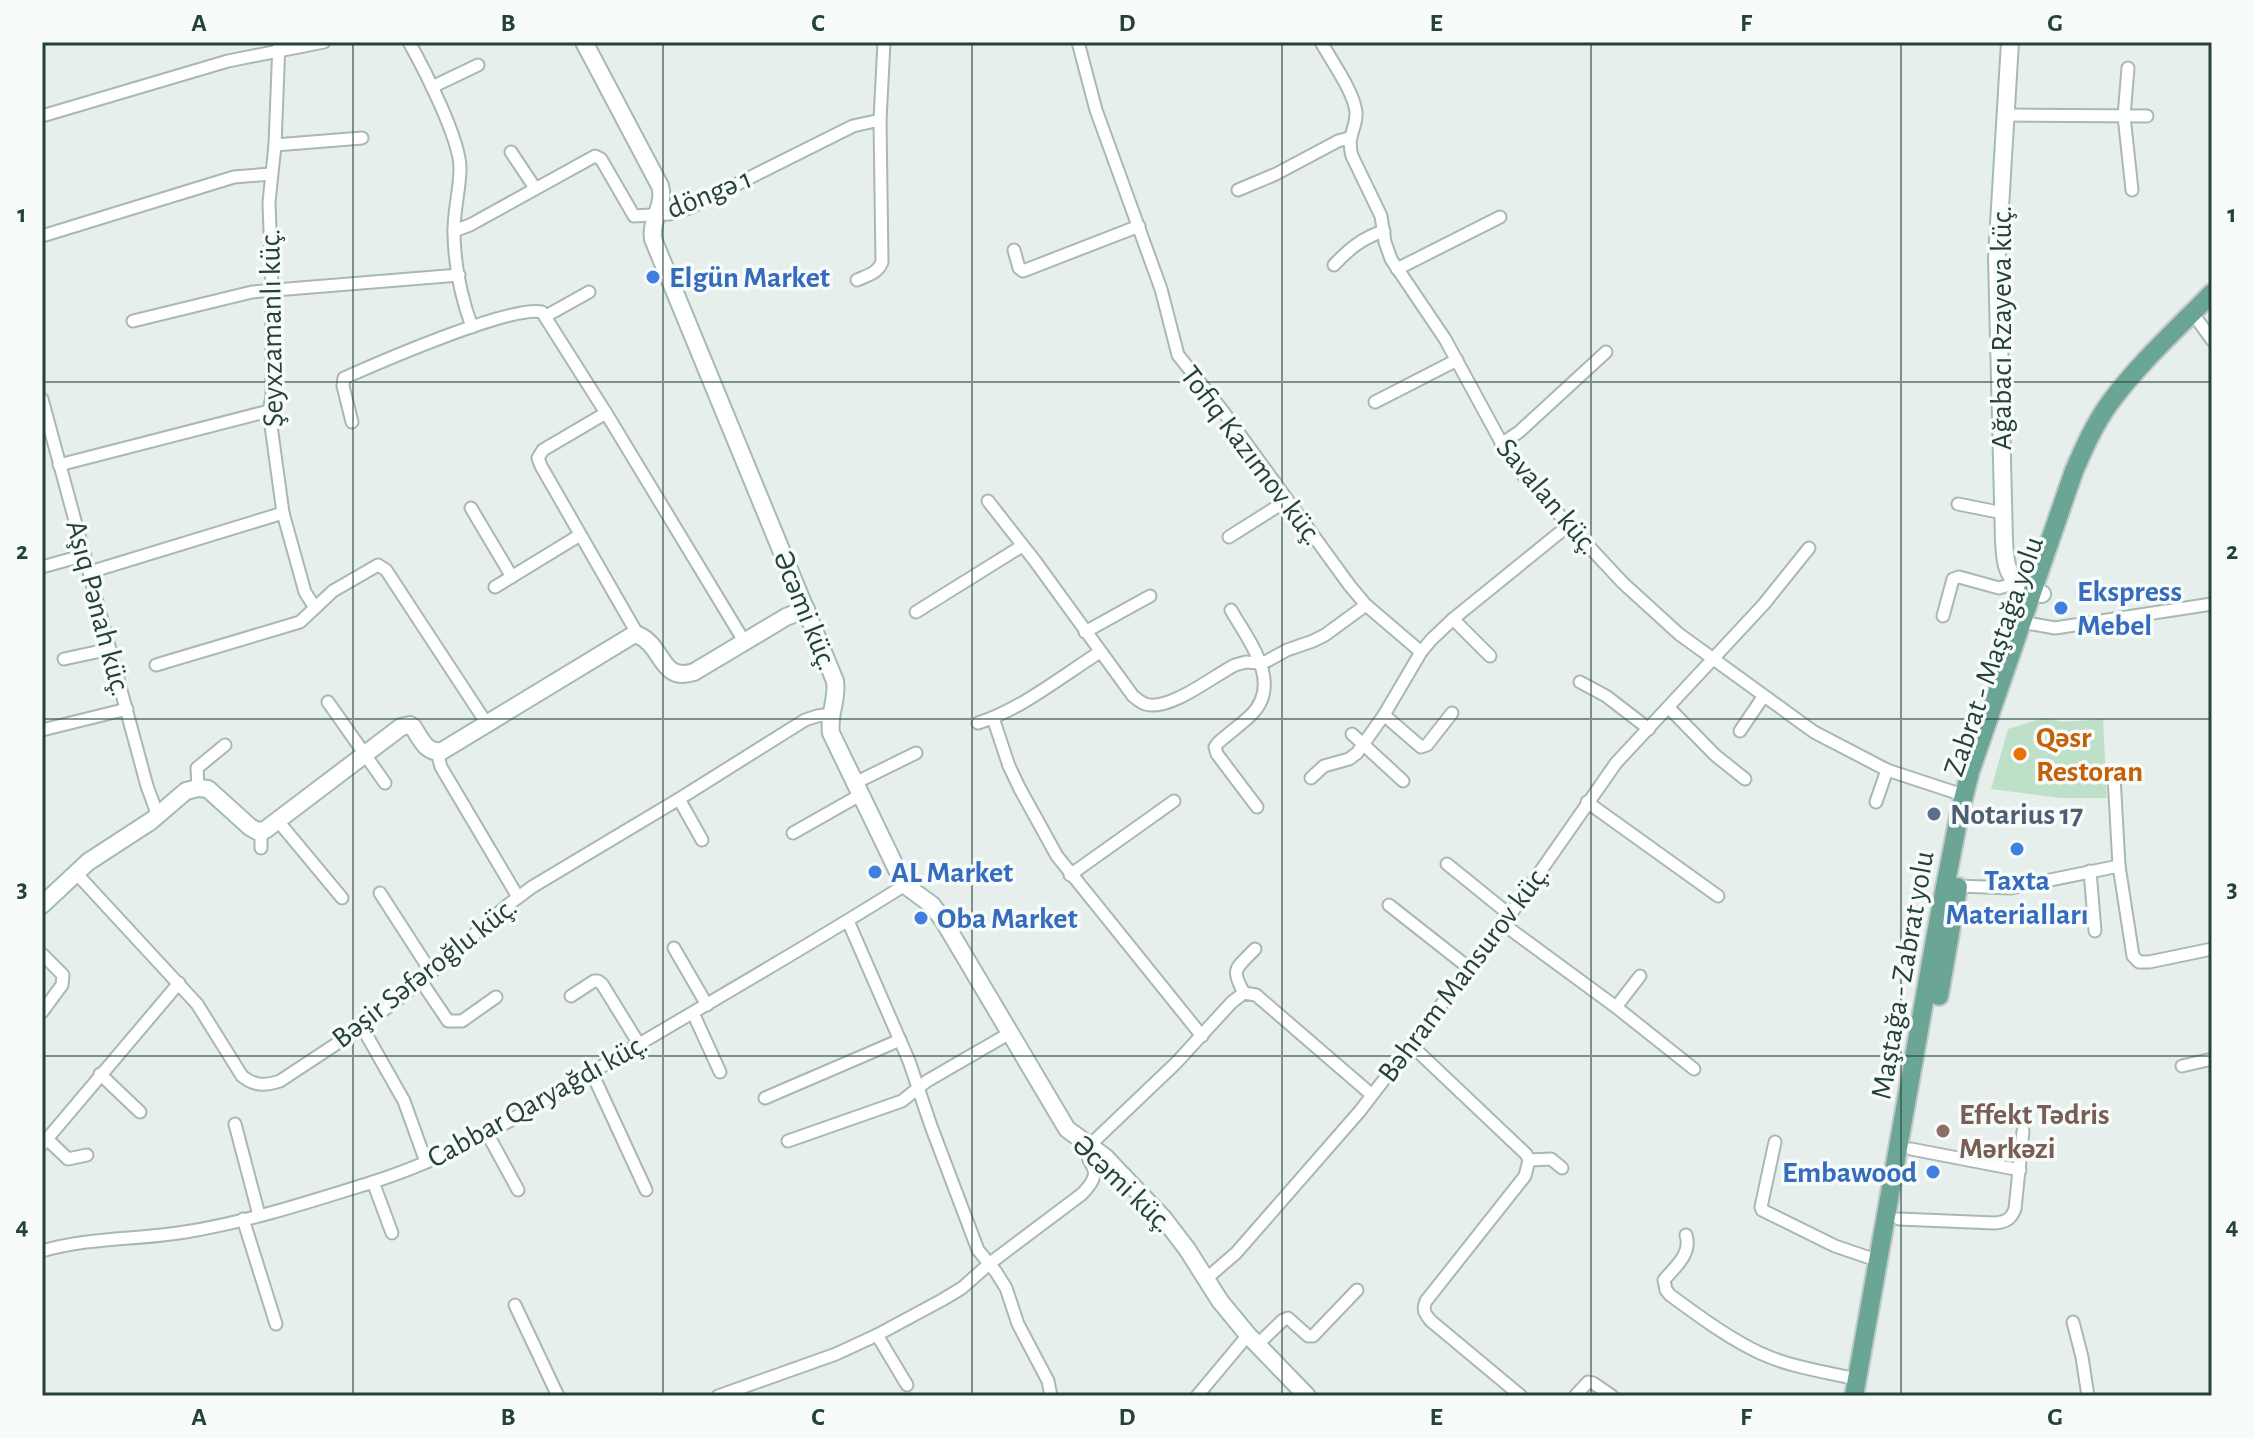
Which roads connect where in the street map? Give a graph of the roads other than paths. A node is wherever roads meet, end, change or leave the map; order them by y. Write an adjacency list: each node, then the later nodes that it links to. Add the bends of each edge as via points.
1 (324, 42): 8 (street)
2 (409, 42): 11 (street)
3 (584, 42): 25 (street, Əcəmi küç., via 657,177 663,193)
4 (884, 42): 16 (street)
5 (1078, 42): 27 (street, Tofiq Kazımov küç., via 1096,110)
6 (1321, 42): 18 (street, Savalan küç., via 1353,99 1355,123)
7 (2010, 42): 12 (street, Ağabacı Rzayeva küç.)
8 (279, 47): 13 (street); 19 (street, Şeyxzamanlı küç.)
9 (478, 65): 11 (street)
10 (2128, 68): 14 (street)
11 (432, 87): 28 (street, via 458,152)
12 (2004, 115): 14 (street); 58 (street, Ağabacı Rzayeva küç., via 1997,257)
13 (42, 116)
14 (2124, 116): 15 (street); 24 (street)
15 (2147, 116)
16 (880, 120): 25 (street, döngə 1, via 853,126 689,208); 35 (street, via 882,262 874,274)
17 (362, 138): 19 (street)
18 (1349, 138): 23 (street); 29 (street, Savalan küç.)
19 (275, 145): 21 (street, Şeyxzamanlı küç.)
20 (511, 152): 22 (street)
21 (271, 174): 30 (street, via 234,177); 36 (street, Şeyxzamanlı küç.)
22 (535, 188): 25 (street, döngə 1, via 595,156 634,216); 28 (street, döngə 1)
23 (1238, 190)
24 (2132, 190)
25 (656, 215): 74 (street, Əcəmi küç., via 653,239)
26 (1500, 217): 33 (street)
27 (1139, 226): 31 (street, via 1023,271); 54 (street, Tofiq Kazımov küç., via 1178,355)
28 (454, 231): 34 (street)
29 (1384, 231): 32 (street, via 1349,249); 33 (street, Savalan küç.)
30 (42, 236)
31 (1014, 250)
32 (1334, 265)
33 (1397, 269): 45 (street, Savalan küç.)
34 (459, 275): 36 (street); 42 (street)
35 (857, 280)
36 (272, 289): 41 (street); 48 (street, Şeyxzamanlı küç.)
37 (589, 292): 40 (street)
38 (2212, 293): 69 (main road, Maştağa - Zabrat yolu, via 2123,387 2096,424)
39 (2206, 315): 43 (street); 69 (main road, Zabrat - Maştağa yolu, via 2132,392 2106,428)
40 (546, 316): 42 (street, via 528,311); 49 (street)
41 (133, 321)
42 (472, 327): 50 (street, via 344,378)
43 (2212, 340)
44 (1606, 352): 51 (street)
45 (1457, 360): 47 (street); 51 (street, Savalan küç.)
46 (42, 399): 52 (street, Aşıq Pənah küç.)
47 (1375, 402)
48 (269, 411): 52 (street); 57 (street, Şeyxzamanlı küç.)
49 (606, 413): 60 (street, via 538,458); 82 (street)
50 (352, 422)
51 (1501, 444): 59 (street, Savalan küç.)
52 (59, 465): 64 (street, Aşıq Pənah küç.)
53 (988, 501): 62 (street)
54 (1286, 501): 61 (street); 72 (street, Tofiq Kazımov küç.)
55 (1958, 504): 58 (street)
56 (471, 508): 67 (street)
57 (283, 513): 66 (street); 73 (street, Şeyxzamanlı küç., via 305,592)
58 (2003, 513): 69 (street, Ağabacı Rzayeva küç., via 2008,572)
59 (1569, 525): 78 (street); 88 (street, Savalan küç., via 1645,604)
60 (580, 535): 67 (street); 81 (street)
61 (1229, 537)
62 (1022, 546): 76 (street); 80 (street)
63 (1809, 548): 88 (street, Bəhram Mansurov küç.)
64 (85, 555): 65 (street); 66 (street, Aşıq Pənah küç.)
65 (42, 567)
66 (90, 572): 83 (street, Aşıq Pənah küç.)
67 (512, 577): 68 (street)
68 (495, 587)
69 (2030, 589): 77 (street, via 1999,588 1959,577 1953,579); 79 (main road, Zabrat - Maştağa yolu); 119 (main road, Maştağa - Zabrat yolu)
70 (1150, 596): 80 (street)
71 (2212, 604): 79 (street, via 2055,628)
72 (1366, 605): 85 (street, Tofiq Kazımov küç.); 89 (street, via 1325,635)
73 (315, 608): 90 (street, via 291,626); 101 (street, via 333,591 382,566)
74 (806, 609): 82 (street); 97 (street, Əcəmi küç., via 835,681)
75 (1231, 610): 89 (street)
76 (916, 612)
77 (1943, 616)
78 (1453, 619): 85 (street); 86 (street)
79 (2032, 624): 137 (main road, Zabrat - Maştağa yolu, via 1974,796)
80 (1085, 632): 84 (street)
81 (638, 635): 82 (street, via 677,676 694,672); 101 (street)
82 (744, 641)
83 (110, 649): 87 (street); 95 (street, Aşıq Pənah küç.)
84 (1100, 652): 89 (street, via 1133,696 1155,705 1170,702 1235,665); 99 (street)
85 (1421, 652): 98 (street)
86 (1490, 656)
87 (64, 659)
88 (1713, 660): 92 (street, Savalan küç.); 94 (street, Bəhram Mansurov küç.)
89 (1259, 663): 124 (street, via 1266,689 1261,701 1215,747)
90 (156, 665)
91 (1580, 682): 102 (street)
92 (1763, 697): 104 (street); 111 (street, Savalan küç., via 1814,732)
93 (328, 702): 110 (street)
94 (1669, 708): 102 (street, Bəhram Mansurov küç.); 114 (street)
95 (127, 709): 103 (street); 125 (street, Aşıq Pənah küç.)
96 (1452, 713): 98 (street, via 1421,747)
97 (832, 714): 118 (street, Əcəmi küç., via 831,733); 120 (street, Bəşir Səfəroğlu küç., via 805,720)
98 (1384, 715): 106 (street)
99 (993, 718): 100 (street); 135 (street, via 1020,789)
100 (978, 723)
101 (487, 724): 108 (street)
102 (1649, 729): 122 (street, Bəhram Mansurov küç.)
103 (42, 730)
104 (1740, 731)
105 (1352, 734): 106 (street)
106 (1365, 744): 113 (street, via 1349,759 1324,766); 115 (street)
107 (225, 745): 117 (street, via 197,768)
108 (437, 752): 110 (street, via 427,748 410,725 395,730); 141 (street)
109 (916, 753): 118 (street)
110 (366, 755): 116 (street); 126 (street)
111 (1887, 770): 119 (street, Savalan küç.); 123 (street)
112 (2114, 776): 132 (street)
113 (1311, 778)
114 (1745, 779)
115 (1403, 781)
116 (385, 783)
117 (198, 788): 125 (street, via 186,791); 127 (street, via 208,789)
118 (858, 789): 128 (street); 136 (street, Əcəmi küç.)
119 (1963, 795): 201 (main road, Maştağa - Zabrat yolu)
120 (679, 799): 129 (street); 141 (street, Bəşir Səfəroğlu küç.)
121 (1174, 801): 135 (street)
122 (1587, 802): 139 (street); 144 (street, Bəhram Mansurov küç.)
123 (1876, 802)
124 (1257, 807)
125 (158, 816): 134 (street)
126 (278, 821): 127 (street); 142 (street)
127 (261, 831): 130 (street)
128 (793, 833)
129 (702, 840)
130 (261, 848)
131 (1447, 864): 144 (street)
132 (2119, 866): 133 (street); 149 (street, via 2130,948 2139,962)
133 (2090, 871): 137 (street, via 2011,888); 146 (street)
134 (76, 873): 140 (street); 155 (street, Bəşir Səfəroğlu küç.)
135 (1070, 875): 165 (street)
136 (905, 885): 145 (street, Cabbar Qaryağdı küç.); 164 (street, Əcəmi küç., via 943,920)
137 (1958, 886): 186 (main road, Zabrat - Maştağa yolu)
138 (380, 893): 152 (street)
139 (1718, 896)
140 (45, 897)
141 (518, 897): 152 (street, Bəşir Səfəroğlu küç.)
142 (342, 898)
143 (1389, 905): 151 (street)
144 (1506, 919): 151 (street, Bəhram Mansurov küç.); 160 (street)
145 (848, 921): 159 (street, Cabbar Qaryağdı küç.); 166 (street)
146 (2095, 931)
147 (674, 948): 159 (street)
148 (1255, 949): 156 (street, via 1236,970)
149 (2212, 949)
150 (42, 954): 161 (street, via 64,979)
151 (1469, 968): 168 (street, Bəhram Mansurov küç.)
152 (431, 972): 154 (street, Bəşir Səfəroğlu küç.)
153 (1640, 976): 160 (street)
154 (421, 981): 158 (street, via 448,1021 462,1021); 163 (street, Bəşir Səfəroğlu küç.)
155 (179, 983): 163 (street, Bəşir Səfəroğlu küç., via 235,1067 261,1085 280,1081); 174 (street)
156 (1244, 993): 165 (street); 176 (street, via 1256,995)
157 (571, 996): 167 (street, via 594,981 602,984)
158 (496, 997)
159 (707, 1005): 162 (street, Cabbar Qaryağdı küç.)
160 (1616, 1007): 171 (street)
161 (42, 1012)
162 (693, 1013): 167 (street, Cabbar Qaryağdı küç.); 172 (street)
163 (362, 1027): 189 (street, via 399,1090)
164 (1010, 1033): 175 (street); 185 (street, Əcəmi küç., via 1067,1129)
165 (1202, 1036): 185 (street)
166 (900, 1040): 175 (street); 177 (street)
167 (639, 1044): 173 (street, Cabbar Qaryağdı küç.)
168 (1411, 1045): 176 (street, Bəhram Mansurov küç.); 188 (street)
169 (2212, 1059): 170 (street)
170 (2182, 1066)
171 (1694, 1069)
172 (720, 1072)
173 (592, 1073): 181 (street, Cabbar Qaryağdı küç.); 194 (street)
174 (100, 1074): 178 (street); 183 (street)
175 (918, 1087): 182 (street, via 902,1101); 202 (street, via 978,1250)
176 (1372, 1095): 203 (street, Bəhram Mansurov küç., via 1236,1253)
177 (765, 1098)
178 (140, 1112)
179 (235, 1124): 195 (street)
180 (2023, 1131): 191 (street)
181 (487, 1133): 189 (street, Cabbar Qaryağdı küç.); 193 (street)
182 (788, 1141)
183 (45, 1142): 187 (street, via 68,1159)
184 (1775, 1142): 201 (street, via 1762,1210)
185 (1090, 1145): 202 (street, via 1087,1156 1096,1176 1091,1185); 203 (street, Əcəmi küç., via 1164,1219)
186 (1911, 1149): 191 (street); 197 (main road, Zabrat - Maştağa yolu)
187 (87, 1155)
188 (1529, 1160): 190 (street, via 1551,1159); 217 (street, via 1525,1176 1423,1307 1431,1321)
189 (426, 1162): 192 (street, Cabbar Qaryağdı küç.)
190 (1562, 1168)
191 (2020, 1170): 197 (street, via 2015,1209 2005,1222)
192 (373, 1182): 195 (street, Cabbar Qaryağdı küç.); 198 (street)
193 (518, 1190)
194 (646, 1190)
195 (259, 1215): 196 (street, Cabbar Qaryağdı küç.)
196 (243, 1219): 200 (street, Cabbar Qaryağdı küç.); 207 (street)
197 (1899, 1219): 220 (main road, Zabrat - Maştağa yolu)
198 (392, 1233)
199 (1686, 1235): 211 (street, via 1687,1252 1664,1280 1670,1295 1761,1354)
200 (42, 1251)
201 (1879, 1261): 211 (main road, Maştağa - Zabrat yolu)
202 (989, 1264): 208 (street, via 962,1288); 214 (street, via 1006,1288)
203 (1206, 1279): 209 (street, Əcəmi küç.)
204 (1357, 1290): 209 (street, via 1318,1334 1308,1336 1288,1318)
205 (515, 1305): 212 (street)
206 (2073, 1322): 221 (street)
207 (276, 1324)
208 (877, 1335): 210 (street); 213 (street)
209 (1252, 1340): 215 (street); 216 (street, Əcəmi küç.)
210 (907, 1385)
211 (1856, 1388)
212 (558, 1396)
213 (718, 1396)
214 (1051, 1396)
215 (1197, 1396)
216 (1307, 1396)
217 (1521, 1396)
218 (1575, 1396): 219 (street, via 1588,1382)
219 (1612, 1396)
220 (1867, 1396)
221 (2088, 1396)

